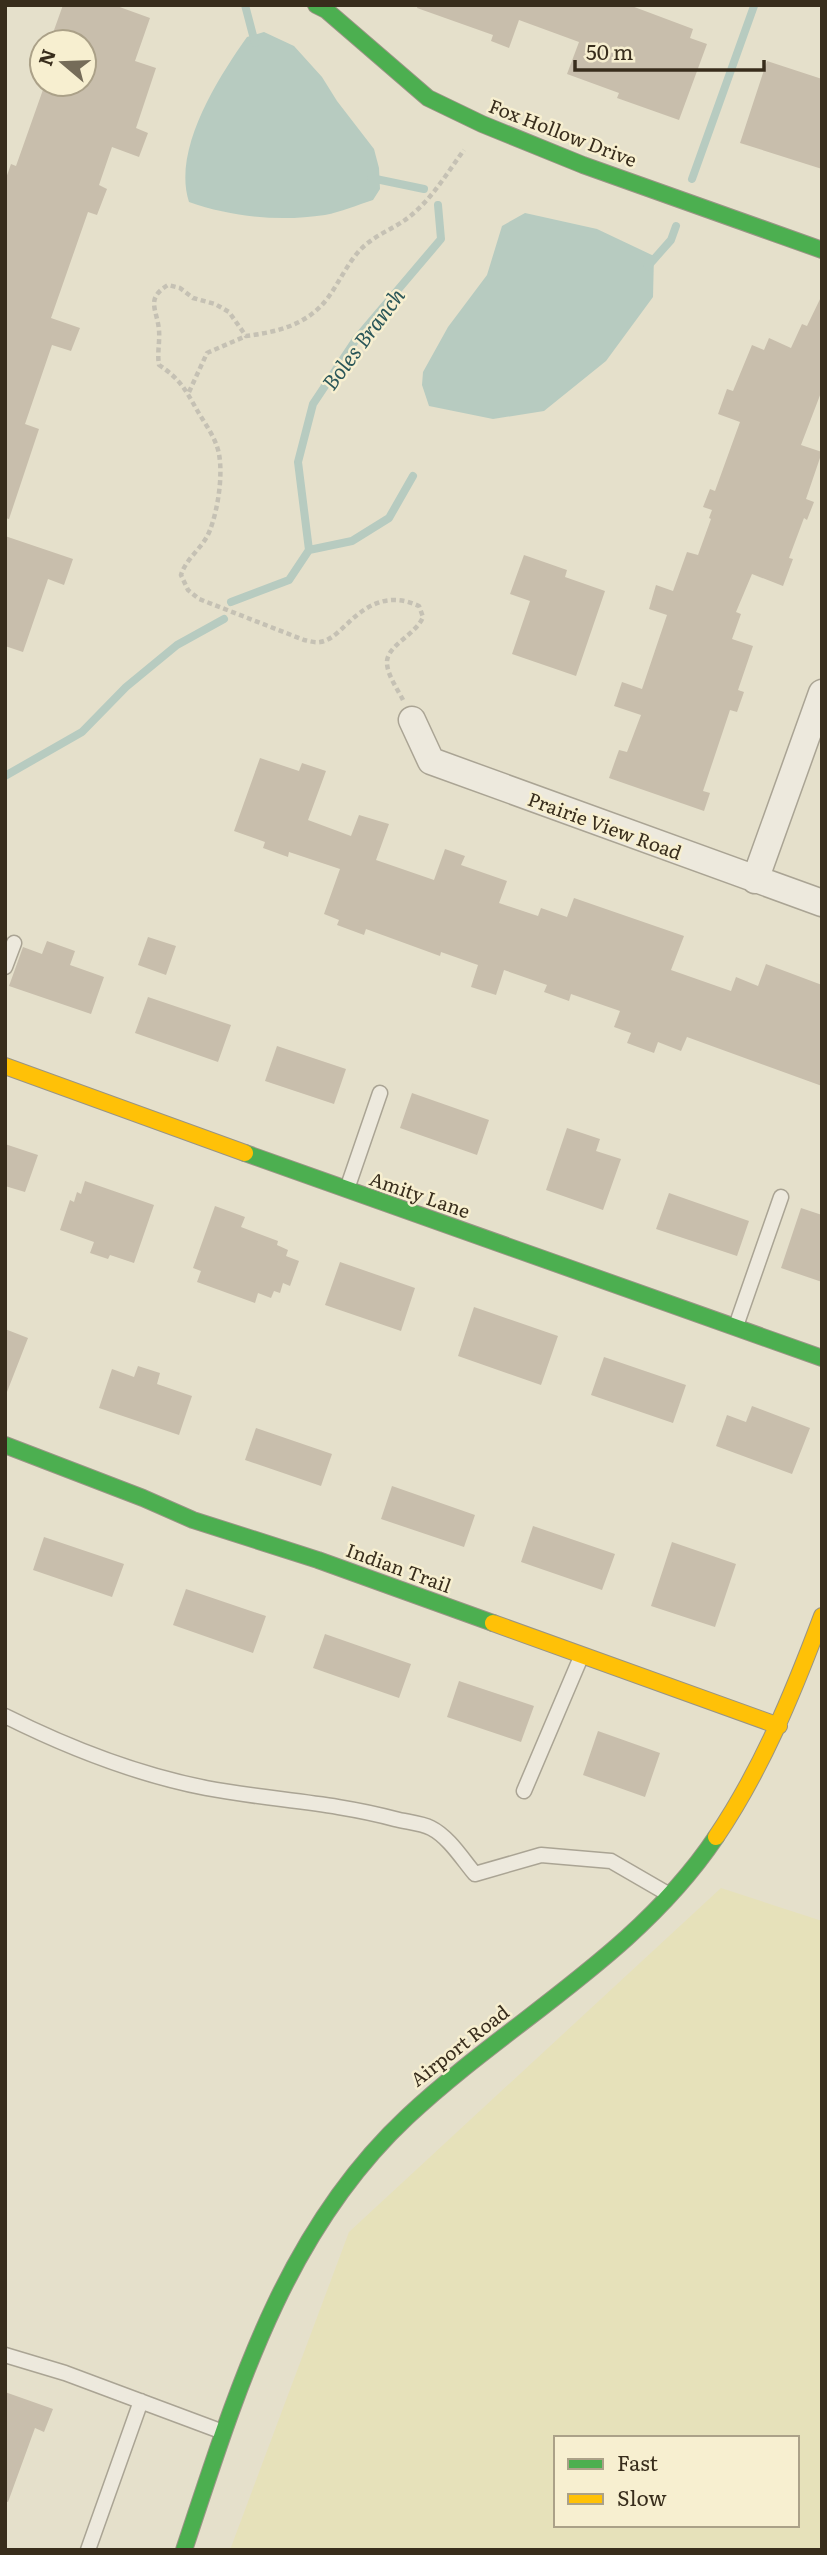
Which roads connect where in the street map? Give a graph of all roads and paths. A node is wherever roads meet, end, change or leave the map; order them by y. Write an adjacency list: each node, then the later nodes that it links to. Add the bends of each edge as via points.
1 (316, 5): 2 (street, Fox Hollow Drive, via 428,98)
2 (482, 124): 3 (street, Fox Hollow Drive); 4 (path, via 425,202 361,249 326,301 307,318 275,333)
3 (822, 250)
4 (246, 336): 5 (path, via 207,353); 5 (path, via 229,312 215,304 168,285 158,291 153,300 160,331 159,365 176,376)
5 (189, 393): 7 (path, via 210,429 219,454 220,479 210,530 181,575 188,590 199,599 319,643 335,636 357,614 387,599 404,599 419,606 423,617 419,626 390,651 386,663)
6 (822, 693): 8 (street)
7 (412, 720): 8 (street, Prairie View Road, via 431,761)
8 (755, 880): 9 (street, Prairie View Road)
9 (822, 903)
10 (14, 943): 11 (lane)
11 (5, 967)
12 (5, 1066): 14 (street, Amity Lane)
13 (380, 1093): 14 (lane)
14 (346, 1191): 16 (street, Amity Lane)
15 (781, 1197): 16 (lane)
16 (735, 1328): 17 (street, Amity Lane)
17 (822, 1358)
18 (5, 1445): 20 (street, Indian Trail, via 193,1520)
19 (822, 1616): 22 (street, Airport Road)
20 (582, 1656): 22 (street, Indian Trail); 23 (lane)
21 (5, 1716): 24 (lane, via 48,1738 139,1772 432,1828 475,1874 541,1855 611,1861)
22 (779, 1726): 24 (street, Airport Road, via 703,1857)
23 (524, 1791)
24 (669, 1895): 27 (street, Airport Road, via 598,1963 439,2086 349,2179 299,2251 279,2290)
25 (5, 2355): 26 (lane)
26 (141, 2401): 27 (lane); 28 (lane)
27 (224, 2433): 29 (street, Airport Road)
28 (88, 2550)
29 (184, 2550)

